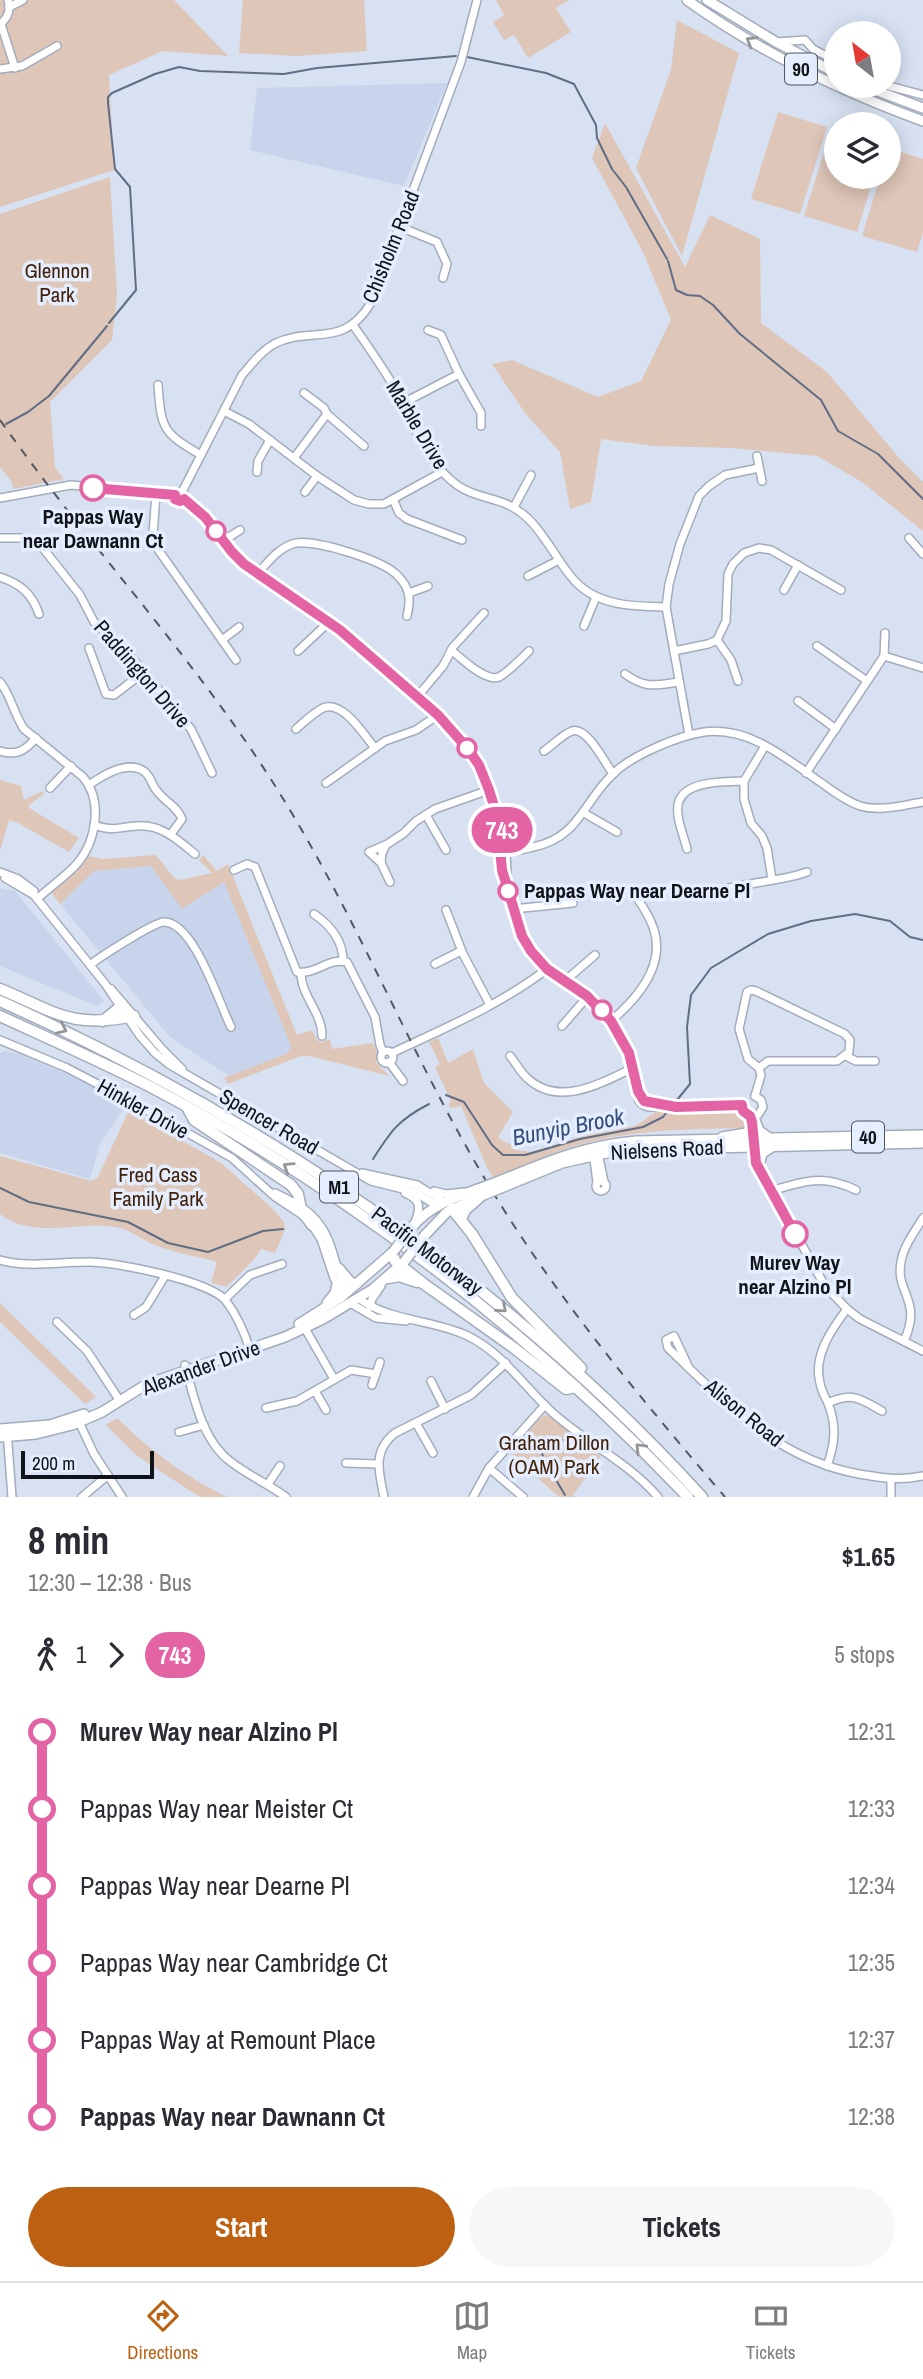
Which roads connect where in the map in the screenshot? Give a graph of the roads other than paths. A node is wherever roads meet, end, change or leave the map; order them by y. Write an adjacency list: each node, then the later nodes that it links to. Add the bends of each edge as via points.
1 (23, 0): 5 (street)
2 (477, 0): 18 (street, Chisholm Road, via 461,62)
3 (687, 0): 17 (main road, 90, one-way to 3, via 801,69)
4 (707, 0): 7 (main road, 90)
5 (9, 3): 6 (street)
6 (1, 24): 11 (street)
7 (776, 43): 9 (street, via 805,40); 10 (main road, 90)
8 (57, 46): 11 (street)
9 (824, 55)
10 (824, 67)
11 (15, 68): 12 (street)
12 (0, 69)
13 (901, 89): 14 (street)
14 (923, 95)
15 (896, 98): 16 (main road)
16 (923, 108)
17 (923, 121)
18 (400, 227): 19 (street, via 437,242 447,264); 20 (street, Chisholm Road, via 371,303)
19 (443, 278)
20 (353, 325): 25 (street, Marble Drive); 26 (street, Chisholm Road, via 340,332 271,346 242,375)
21 (428, 330): 22 (street, via 441,335)
22 (459, 374): 25 (street); 28 (street, via 481,414)
23 (158, 385): 31 (street, via 164,428)
24 (304, 393): 27 (street)
25 (403, 403): 36 (street, Marble Drive)
26 (224, 411): 29 (street); 31 (street, Chisholm Road)
27 (327, 414): 30 (street); 33 (street)
28 (481, 426)
29 (270, 440): 33 (street); 35 (street)
30 (365, 446)
31 (201, 455): 42 (street, Chisholm Road)
32 (757, 456): 34 (street)
33 (294, 458): 38 (street)
34 (759, 468): 39 (street); 62 (street, via 725,475 699,496 680,544)
35 (257, 472)
36 (442, 472): 44 (street); 45 (street, Marble Drive, via 475,495)
37 (531, 475): 45 (street)
38 (317, 476): 40 (street); 44 (street, via 354,500 384,504)
39 (762, 481)
40 (305, 492)
41 (156, 494): 42 (street); 43 (street, via 71,485); 70 (street, via 153,535 157,548)
42 (180, 496): 50 (street, via 205,517)
43 (0, 498)
44 (393, 499): 49 (street, via 407,519)
45 (514, 508): 52 (street, Marble Drive, via 535,526)
46 (240, 530): 50 (street)
47 (0, 538): 81 (street, Paddington Drive, via 20,538 42,547 94,622)
48 (909, 538): 51 (street)
49 (462, 540)
50 (223, 541): 54 (street)
51 (923, 554)
52 (559, 560): 55 (street); 61 (street, Marble Drive, via 580,586)
53 (798, 565): 58 (street); 59 (street); 71 (street, via 771,550 744,553 728,574 726,621)
54 (258, 573): 60 (street, via 278,551 313,542 386,567 397,574); 66 (street)
55 (528, 576)
56 (0, 577): 64 (street, via 30,594)
57 (428, 586): 60 (street)
58 (784, 590)
59 (841, 590)
60 (409, 593): 65 (street)
61 (596, 597): 62 (street, Marble Drive, via 622,605); 67 (street)
62 (666, 607): 77 (street)
63 (484, 613): 74 (street)
64 (39, 614)
65 (407, 616)
66 (329, 622): 75 (street); 87 (street)
67 (584, 625)
68 (239, 627): 70 (street)
69 (885, 633): 78 (street)
70 (222, 640): 79 (street)
71 (717, 640): 77 (street); 83 (street)
72 (817, 646): 84 (street)
73 (89, 648): 81 (street, via 106,694 114,695)
74 (451, 650): 76 (street, via 490,677 499,677); 87 (street)
75 (298, 651)
76 (529, 651)
77 (674, 651): 86 (street)
78 (884, 656): 80 (street); 84 (street)
79 (236, 660)
80 (923, 668)
81 (144, 672): 99 (street, Paddington Drive, via 191,729)
82 (625, 674): 86 (street, via 649,685)
83 (738, 681)
84 (867, 681): 91 (street)
85 (0, 682): 93 (street, via 19,722)
86 (680, 682): 92 (street)
87 (417, 697): 89 (street)
88 (797, 701): 91 (street)
89 (438, 715): 95 (street); 106 (street, via 479,765)
90 (296, 729): 95 (street, via 330,706 345,712)
91 (836, 729): 100 (street)
92 (689, 735): 94 (street, via 729,733); 101 (street)
93 (36, 738): 96 (street, via 22,752); 98 (street)
94 (765, 746): 100 (street); 102 (street)
95 (376, 748): 103 (street)
96 (0, 751)
97 (544, 751): 101 (street, via 571,731 580,730)
98 (71, 766): 104 (street); 105 (street)
99 (212, 773)
100 (806, 773): 107 (street, via 846,801 863,807)
101 (613, 774): 108 (street)
102 (744, 781): 115 (street, via 706,783 678,802); 122 (street, via 747,812 767,848)
103 (326, 783)
104 (89, 785): 110 (street, via 95,802); 112 (street, via 109,771 142,771 179,811 182,820)
105 (50, 789)
106 (489, 790): 109 (street); 114 (street)
107 (923, 802)
108 (584, 813): 111 (street); 114 (street, via 551,842)
109 (426, 815): 113 (street); 116 (street)
110 (94, 825): 112 (street, via 114,831 138,825); 126 (street, via 75,866)
111 (617, 832)
112 (171, 834): 117 (street)
113 (386, 845): 118 (street); 118 (street, via 369,852)
114 (505, 849): 128 (street, via 502,870)
115 (687, 849)
116 (446, 850)
117 (195, 854)
118 (381, 863): 123 (street)
119 (233, 870): 137 (street, via 247,864 255,867)
120 (807, 872): 122 (street)
121 (0, 874): 126 (street, Spencer Road)
122 (772, 879): 124 (street)
123 (390, 882)
124 (718, 891)
125 (634, 893): 148 (street, via 652,924 656,956 633,1002)
126 (36, 897): 135 (street, Spencer Road)
127 (573, 903): 128 (street)
128 (513, 909): 136 (street, via 522,936)
129 (446, 910): 131 (street)
130 (314, 914): 133 (street, via 328,924)
131 (461, 951): 134 (street); 143 (street)
132 (595, 955): 138 (street)
133 (343, 961): 137 (street); 155 (street, via 375,1017)
134 (435, 964)
135 (90, 965): 139 (street, Spencer Road); 150 (street, via 154,924 170,923 181,929 196,950)
136 (547, 969): 138 (street); 143 (street)
137 (301, 973): 151 (street, via 322,1024)
138 (566, 980): 141 (street)
139 (106, 985): 144 (street, Spencer Road); 146 (street, Spencer Road)
140 (0, 989): 147 (highway, via 65,1017)
141 (587, 996): 148 (street); 149 (street)
142 (0, 1001): 229 (highway, Pacific Motorway / M1, one-way to 229, via 222,1114 367,1206 487,1296)
143 (490, 1005): 155 (street, via 426,1042)
144 (120, 1007): 146 (street, Spencer Road); 147 (highway)
145 (0, 1016): 164 (highway, Pacific Motorway / M1)
146 (131, 1017): 147 (highway); 173 (street, Spencer Road, via 155,1053)
147 (103, 1021)
148 (611, 1021): 159 (street)
149 (562, 1026)
150 (231, 1027)
151 (321, 1036)
152 (0, 1040): 153 (street, Hinkler Drive)
153 (12, 1046): 154 (street); 178 (street, Hinkler Drive, via 135,1103 232,1158)
154 (0, 1049)
155 (389, 1056): 161 (street)
156 (510, 1056): 159 (street, via 535,1085 566,1094)
157 (846, 1056): 158 (street, via 856,1061); 160 (street, via 837,1061 768,1062); 160 (street, via 850,1040 845,1034 751,990 744,998 739,1029 748,1059)
158 (875, 1060)
159 (634, 1068): 163 (street, via 642,1105)
160 (759, 1068): 162 (street)
161 (403, 1081)
162 (755, 1096): 163 (street); 165 (street, via 763,1104)
163 (742, 1105): 165 (street)
164 (186, 1107): 182 (highway, via 194,1120 291,1185); 217 (highway, Pacific Motorway / M1, one-way to 164, via 395,1240 291,1169)
165 (754, 1119): 167 (street, via 746,1132); 168 (street); 169 (street)
166 (923, 1135): 169 (main road, Nielsens Road / 40)
167 (697, 1141): 168 (main road, Nielsens Road / 40); 172 (main road, Nielsens Road / 40, via 636,1141)
168 (754, 1142): 169 (main road, Nielsens Road / 40); 171 (main road, Nielsens Road / 40); 174 (street)
169 (776, 1143): 170 (main road, Nielsens Road / 40); 174 (street, via 763,1154)
170 (923, 1143)
171 (736, 1147): 172 (main road, Nielsens Road / 40); 174 (street)
172 (595, 1152): 175 (street); 180 (main road, Nielsens Road / 40, bridge)
173 (351, 1169): 176 (street, Spencer Road); 177 (street, Spencer Road)
174 (759, 1170): 181 (street)
175 (600, 1182)
176 (388, 1187): 183 (street, Spencer Road, via 415,1192); 187 (street, via 418,1201 420,1209)
177 (420, 1187): 180 (street, via 445,1194); 183 (street, Spencer Road)
178 (265, 1188): 182 (street, Hinkler Drive); 186 (street, Hinkler Drive)
179 (856, 1190): 181 (street, via 821,1180)
180 (479, 1191): 183 (main road, 40); 185 (highway)
181 (771, 1191): 201 (street, via 817,1273)
182 (300, 1205): 186 (highway); 190 (street, Hinkler Drive, via 322,1227)
183 (444, 1206): 185 (highway); 187 (main road, 40); 192 (main road, 40, bridge)
184 (923, 1218): 206 (street, via 901,1262 913,1319)
185 (461, 1219): 229 (highway, via 512,1298 636,1422)
186 (312, 1225): 195 (street, Hinkler Drive)
187 (413, 1226): 188 (main road, 40, bridge)
188 (393, 1252): 192 (highway, via 393,1259); 196 (main road, 40)
189 (0, 1259): 193 (street, via 106,1262)
190 (335, 1262): 196 (street); 198 (street, Hinkler Drive)
191 (282, 1264): 199 (street, via 250,1275)
192 (403, 1264): 194 (main road, 40); 197 (highway)
193 (165, 1276): 199 (street, via 205,1287); 202 (street, via 146,1307)
194 (386, 1280): 197 (highway, via 401,1276); 198 (main road, 40); 200 (street)
195 (337, 1284): 198 (street, Hinkler Drive); 205 (main road, via 330,1300)
196 (358, 1284): 198 (main road, 40)
197 (424, 1284): 217 (highway, via 565,1389)
198 (350, 1297): 200 (street, Hinkler Drive); 203 (street, Hinkler Drive, via 376,1318); 205 (main road, Alexander Drive / 40)
199 (225, 1299): 207 (street)
200 (370, 1307): 203 (street, Hinkler Drive)
201 (847, 1309): 206 (street); 220 (street, via 829,1335 819,1365)
202 (134, 1315)
203 (418, 1320): 210 (street, Hinkler Drive, via 467,1336)
204 (57, 1322): 219 (street, via 87,1351)
205 (305, 1324): 207 (main road, Alexander Drive / 40); 214 (street)
206 (904, 1341): 208 (street)
207 (249, 1347): 211 (main road, Alexander Drive / 40)
208 (923, 1352)
209 (380, 1362): 213 (street)
210 (506, 1363): 221 (street, Hinkler Drive); 223 (street, via 480,1389)
211 (186, 1368): 219 (main road, Alexander Drive / 40, via 149,1378); 228 (street)
212 (689, 1368): 236 (street, Alison Road, via 775,1442)
213 (376, 1374): 214 (street, via 353,1370); 216 (street)
214 (334, 1379): 218 (street)
215 (431, 1381): 223 (street)
216 (372, 1385)
217 (576, 1387): 251 (highway, Pacific Motorway / M1, one-way to 217)
218 (315, 1391): 222 (street, via 292,1403); 224 (street)
219 (118, 1398): 226 (main road, Alexander Drive / 40); 231 (main road, Alexander Drive / 40, via 68,1420)
220 (828, 1403): 225 (street, via 851,1396); 236 (street, via 835,1437)
221 (545, 1405): 237 (street); 250 (street, Hinkler Drive)
222 (266, 1408)
223 (445, 1409): 227 (street)
224 (326, 1410)
225 (882, 1411)
226 (79, 1422): 231 (main road, Alexander Drive / 40, via 55,1430); 238 (street)
227 (416, 1423): 232 (street); 234 (street, via 387,1440)
228 (204, 1425): 230 (street); 241 (street, via 223,1456)
229 (639, 1431): 252 (highway, Pacific Motorway / M1)
230 (179, 1432)
231 (4, 1433): 242 (street)
232 (433, 1452)
233 (346, 1463): 234 (street)
234 (377, 1464): 247 (street)
235 (280, 1466): 241 (street)
236 (827, 1466): 240 (street, Alison Road)
237 (489, 1468): 248 (street); 249 (street)
238 (107, 1476): 244 (street); 245 (street)
239 (923, 1476): 240 (street, Alison Road)
240 (891, 1479): 253 (street)
241 (268, 1484): 246 (street)
242 (12, 1495): 243 (street)
243 (2, 1497)
244 (82, 1497)
245 (122, 1497)
246 (286, 1497)
247 (384, 1497)
248 (473, 1497)
249 (523, 1497)
250 (658, 1497)
251 (688, 1497)
252 (702, 1497)
253 (891, 1497)

